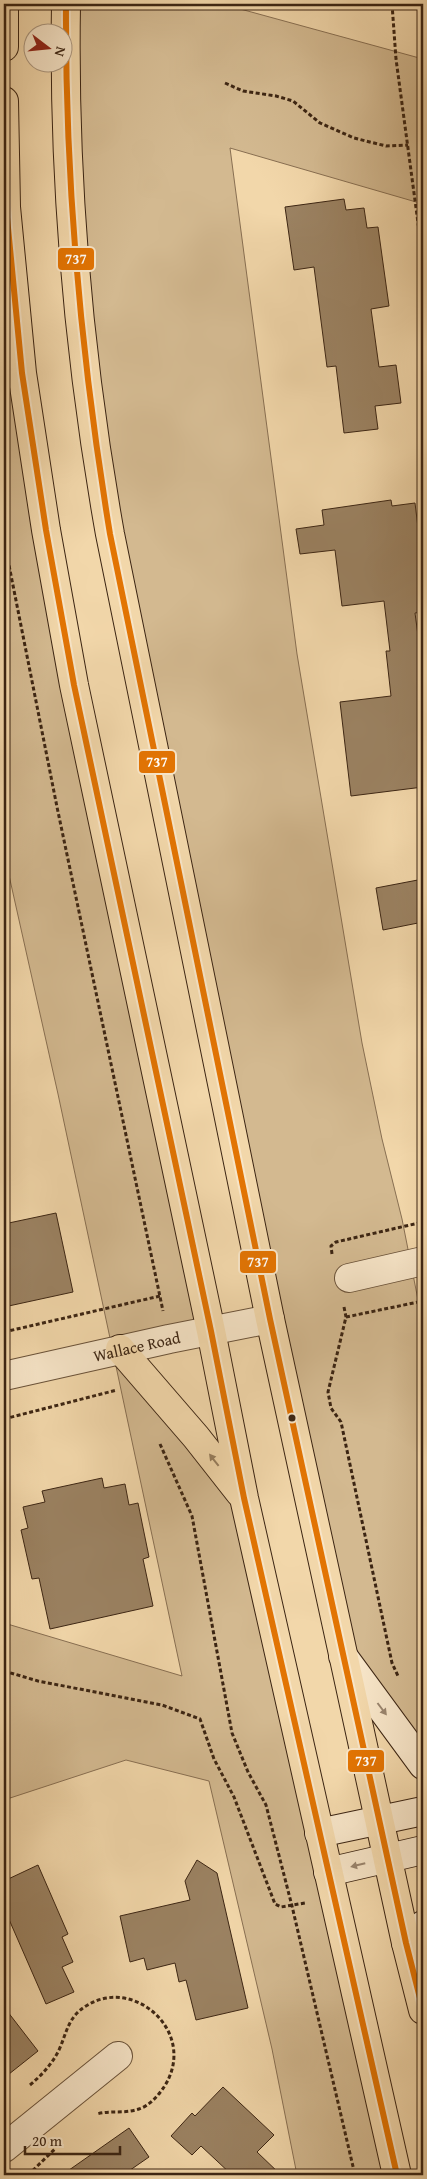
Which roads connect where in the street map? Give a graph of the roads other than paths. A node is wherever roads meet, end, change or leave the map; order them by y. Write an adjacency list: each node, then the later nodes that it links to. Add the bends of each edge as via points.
1 (4, 4): 3 (main road)
2 (66, 4): 7 (main road, via 66,128 74,253 97,464)
3 (4, 47)
4 (4, 101): 8 (main road, via 6,207 14,298 46,530 74,685)
5 (423, 1261): 6 (street)
6 (341, 1279)
7 (270, 1319): 8 (street, Wallace Road); 12 (main road)
8 (211, 1331): 9 (street, Wallace Road); 11 (main road)
9 (120, 1349): 10 (street, Wallace Road); 11 (main road, one-way to 9)
10 (4, 1376)
11 (244, 1498): 16 (main road)
12 (342, 1656): 13 (street, one-way to 13); 15 (main road)
13 (423, 1764)
14 (423, 1811): 15 (street)
15 (380, 1820): 16 (street); 18 (main road)
16 (319, 1833): 19 (main road)
17 (423, 1850): 18 (street)
18 (388, 1858): 19 (street, one-way to 19); 20 (main road)
19 (328, 1872): 24 (main road)
20 (415, 1934): 21 (main road)
21 (423, 2010)
22 (118, 2056): 23 (street)
23 (4, 2148)
24 (397, 2175)

